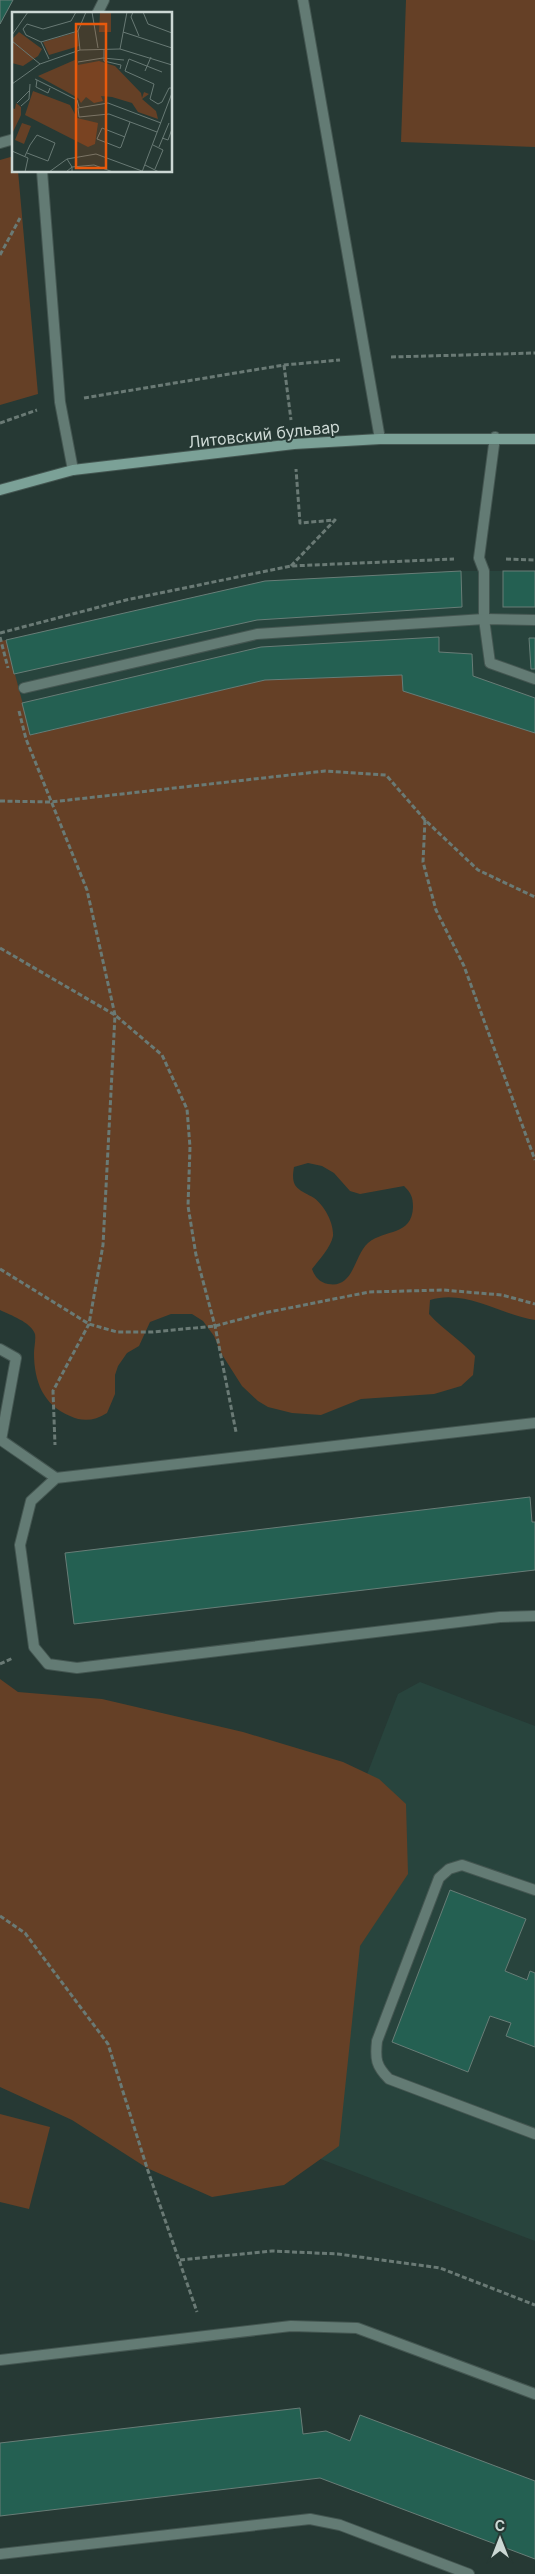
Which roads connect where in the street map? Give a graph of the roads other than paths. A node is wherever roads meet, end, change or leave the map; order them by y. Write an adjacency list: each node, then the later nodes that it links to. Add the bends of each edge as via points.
1 (104, 0): 3 (lane)
2 (303, 0): 6 (lane)
3 (98, 12)
4 (42, 172): 8 (lane, via 60,402)
5 (495, 437): 6 (main road, Литовский бульвар); 7 (main road, Литовский бульвар); 10 (lane, via 479,558 484,570)
6 (380, 439): 8 (main road, Литовский бульвар, via 294,444)
7 (535, 439)
8 (73, 470): 9 (main road, Литовский бульвар)
9 (0, 490)
10 (484, 619): 11 (lane); 12 (lane, via 490,663); 13 (lane, via 257,634)
11 (535, 620)
12 (535, 679)
13 (24, 688)
14 (0, 1349): 16 (lane, via 16,1358 1,1440)
15 (535, 1423): 16 (lane)
16 (56, 1478): 17 (lane, via 31,1501 20,1545 34,1647 48,1664 76,1668 500,1617)
17 (535, 1616)
18 (535, 1890): 19 (lane, via 462,1865 449,1869 439,1878 377,2041 375,2059 389,2079)
19 (535, 2134)
20 (0, 2360): 21 (lane, via 291,2326 357,2328)
21 (535, 2394)
22 (0, 2554): 23 (lane, via 310,2519 340,2525)
23 (469, 2574)

